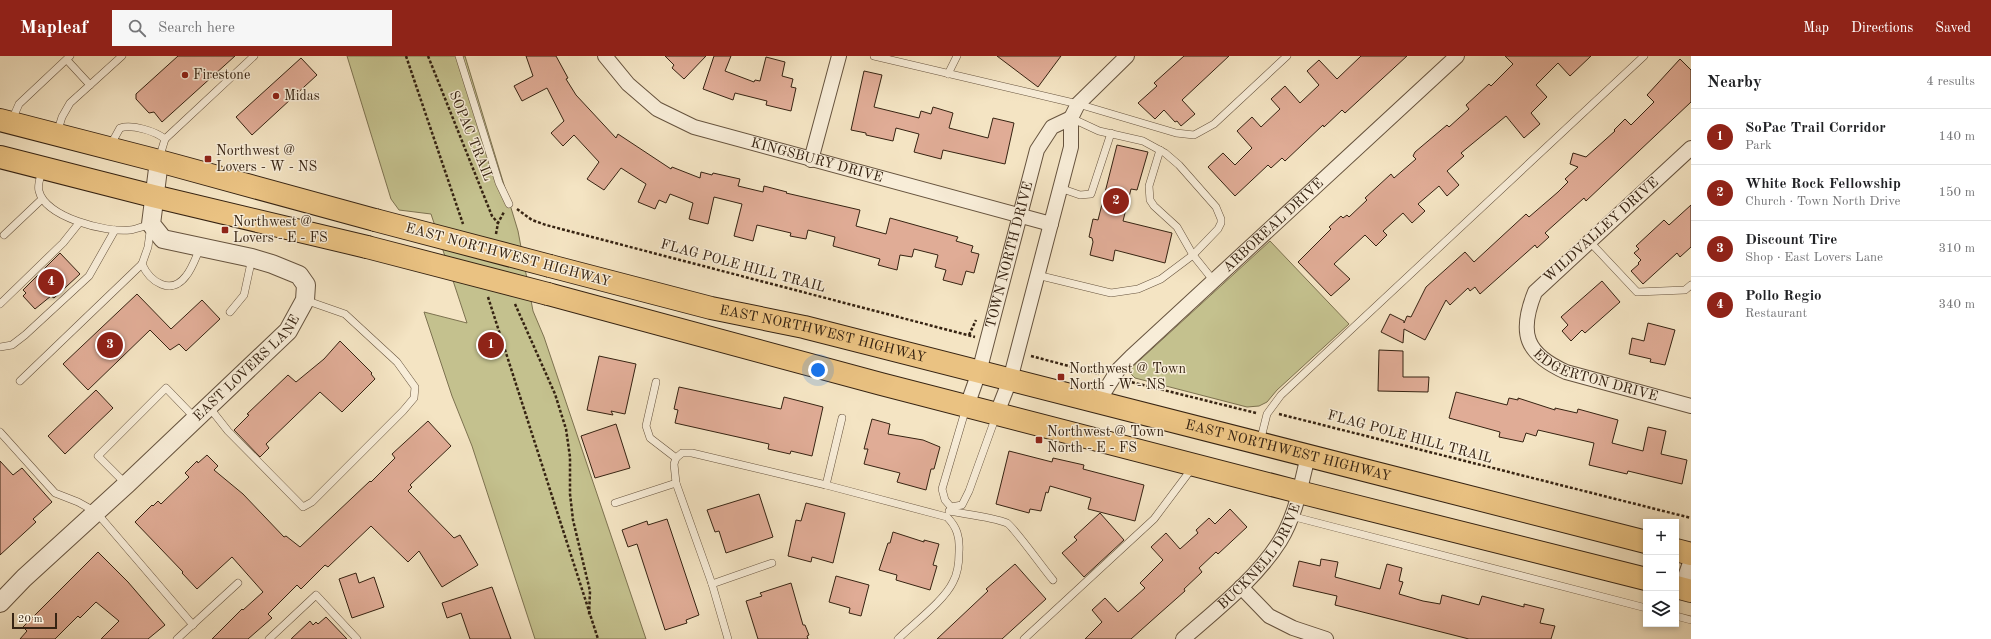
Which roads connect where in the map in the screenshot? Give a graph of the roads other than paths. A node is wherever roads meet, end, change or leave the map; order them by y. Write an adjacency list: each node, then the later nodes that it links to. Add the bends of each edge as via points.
1 (122, 56): 14 (lane)
2 (254, 56): 20 (lane)
3 (459, 56): 31 (lane, via 499,183)
4 (605, 56): 25 (street, KINGSBURY DRIVE, via 628,84 657,109 694,127)
5 (839, 56): 25 (street)
6 (874, 56): 13 (lane)
7 (957, 56): 13 (lane)
8 (1127, 56): 15 (street)
9 (1287, 56): 15 (lane, via 1214,124 1194,135 1176,133)
10 (1457, 56): 44 (street, ARBOREAL DRIVE)
11 (1644, 56): 63 (lane, via 1281,395 1267,414)
12 (68, 58): 14 (lane); 17 (lane, via 19,104)
13 (948, 74): 15 (lane)
14 (90, 84): 19 (lane, via 70,103 62,117)
15 (1078, 104): 16 (street)
16 (1071, 118): 18 (lane, via 1099,131); 28 (street, via 1071,147); 32 (street, TOWN NORTH DRIVE, via 1052,127 1037,150)
17 (6, 122): 19 (main road, EAST NORTHWEST HIGHWAY)
18 (1111, 133): 23 (lane, via 1143,141); 28 (lane, via 1091,194 1080,194)
19 (57, 135): 21 (main road, EAST NORTHWEST HIGHWAY)
20 (165, 139): 21 (lane, via 160,135 126,126 120,128); 26 (lane)
21 (109, 148): 26 (main road, EAST NORTHWEST HIGHWAY)
22 (1691, 148): 38 (street, WILDVALLEY DRIVE)
23 (1160, 150): 40 (lane, via 1149,186 1150,200 1177,227); 40 (lane, via 1179,165 1216,207 1221,219 1218,229)
24 (0, 157): 27 (main road, EAST NORTHWEST HIGHWAY)
25 (811, 160): 32 (street, KINGSBURY DRIVE)
26 (159, 161): 29 (street); 51 (main road, EAST NORTHWEST HIGHWAY, bridge, via 712,308 804,327)
27 (42, 168): 29 (main road, EAST NORTHWEST HIGHWAY); 30 (lane, via 38,189)
28 (1060, 188): 35 (street)
29 (153, 196): 34 (street); 57 (main road, EAST NORTHWEST HIGHWAY, bridge, via 367,247)
30 (42, 199): 33 (lane, via 68,219); 37 (lane)
31 (509, 204)
32 (1019, 215): 35 (street, KINGSBURY DRIVE); 51 (street, TOWN NORTH DRIVE)
33 (79, 223): 36 (lane); 47 (lane, via 63,243)
34 (150, 224): 36 (lane, via 130,230); 39 (street, EAST LOVERS LANE, via 162,239); 42 (lane, via 148,247)
35 (1050, 224): 43 (street)
36 (115, 230): 50 (lane, via 89,276 25,335 12,345)
37 (4, 235)
38 (1590, 242): 45 (lane, via 1637,292 1685,290); 49 (street, WILDVALLEY DRIVE, via 1534,292)
39 (200, 248): 41 (street, EAST LOVERS LANE); 42 (lane, via 186,276 177,284 166,286 157,283 147,275)
40 (1193, 255): 43 (lane, via 1161,279 1118,294); 44 (lane)
41 (252, 258): 46 (street, EAST LOVERS LANE, via 299,275 306,286); 48 (lane, via 244,295)
42 (142, 264): 53 (lane)
43 (1037, 275): 52 (street)
44 (1213, 280): 55 (street, ARBOREAL DRIVE, via 1118,370)
45 (1691, 284)
46 (305, 300): 56 (street, EAST LOVERS LANE, via 288,331); 56 (lane, via 345,314 397,362 415,387 414,398 403,411 312,502 303,507 228,431)
47 (0, 304)
48 (230, 312)
49 (1527, 321): 58 (street, EDGERTON DRIVE, via 1528,340 1535,353 1547,363 1566,372)
50 (0, 347)
51 (979, 372): 52 (main road, EAST NORTHWEST HIGHWAY); 57 (street, TOWN NORTH DRIVE)
52 (1010, 380): 55 (main road, EAST NORTHWEST HIGHWAY); 59 (street)
53 (20, 381)
54 (656, 382): 65 (lane, via 646,426 650,438)
55 (1098, 402): 63 (main road, EAST NORTHWEST HIGHWAY)
56 (209, 406): 60 (street, EAST LOVERS LANE)
57 (967, 406): 59 (main road, EAST NORTHWEST HIGHWAY); 72 (lane, via 942,489)
58 (1691, 406)
59 (997, 412): 66 (main road, EAST NORTHWEST HIGHWAY); 72 (lane, via 969,491 962,505)
60 (196, 418): 68 (street, EAST LOVERS LANE); 68 (lane, via 166,388 98,456)
61 (842, 418): 69 (lane)
62 (0, 432): 73 (lane, via 55,493)
63 (1260, 444): 64 (main road, EAST NORTHWEST HIGHWAY)
64 (1308, 456): 70 (street, BUCKNELL DRIVE); 75 (main road, EAST NORTHWEST HIGHWAY)
65 (676, 458): 67 (lane); 69 (lane, via 682,453 692,453)
66 (1195, 464): 70 (main road, EAST NORTHWEST HIGHWAY); 96 (lane, via 1154,519)
67 (676, 483): 71 (lane); 83 (lane)
68 (126, 484): 73 (street, EAST LOVERS LANE)
69 (826, 485): 72 (lane)
70 (1299, 492): 74 (street, BUCKNELL DRIVE); 80 (main road, EAST NORTHWEST HIGHWAY)
71 (615, 503)
72 (949, 511): 81 (lane, via 1007,523 1016,530 1020,539); 95 (lane, via 956,526 960,545 959,564 954,582 945,595)
73 (96, 512): 86 (street, EAST LOVERS LANE); 90 (lane)
74 (1292, 516): 84 (street, BUCKNELL DRIVE, via 1280,540 1265,561); 87 (lane)
75 (1643, 541)
76 (1679, 551): 77 (main road)
77 (1691, 554)
78 (1691, 560): 85 (street)
79 (772, 563): 83 (lane)
80 (1643, 578)
81 (1053, 580)
82 (238, 583): 90 (lane)
83 (712, 584): 94 (lane)
84 (1241, 587): 97 (street, BUCKNELL DRIVE); 98 (street, via 1269,616 1293,628)
85 (1683, 589)
86 (0, 603)
87 (1643, 607)
88 (1679, 617): 89 (lane)
89 (1691, 620)
90 (193, 624): 91 (lane)
91 (177, 639)
92 (269, 639): 93 (lane, via 316,595)
93 (357, 639)
94 (728, 639)
95 (898, 639)
96 (1024, 639)
97 (1183, 639)
98 (1326, 639)

